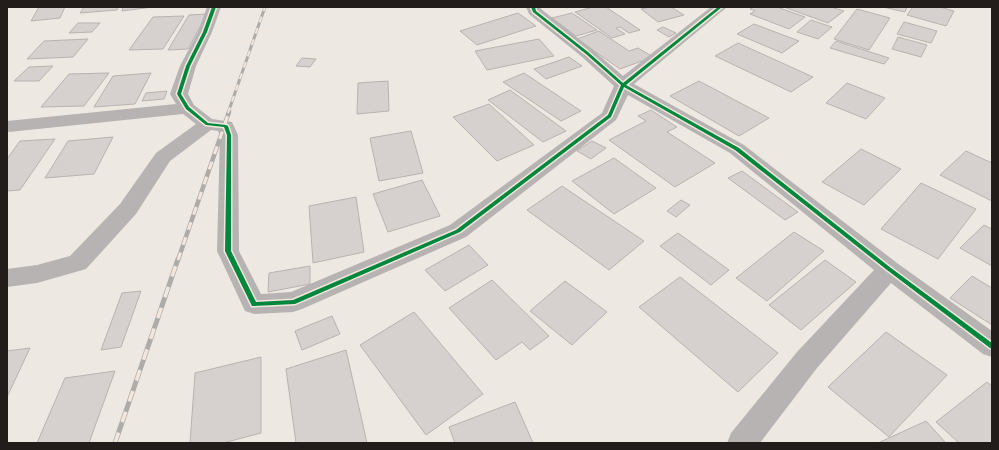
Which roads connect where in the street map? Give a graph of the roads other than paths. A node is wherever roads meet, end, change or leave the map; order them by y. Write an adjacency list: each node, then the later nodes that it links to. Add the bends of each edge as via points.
1 (214, 7): 5 (street, via 188,66 179,94)
2 (535, 7): 4 (street, via 534,11)
3 (720, 7): 4 (street)
4 (623, 85): 6 (street, via 610,116 458,231 293,302 254,304 228,251 229,135 224,124); 8 (street, via 737,149)
5 (187, 108): 6 (street); 7 (street)
6 (207, 124): 9 (street, via 163,157 128,209 78,263 37,274)
7 (9, 126)
8 (889, 268): 10 (street); 11 (street, via 807,360)
9 (7, 278)
10 (992, 346)
11 (742, 443)

